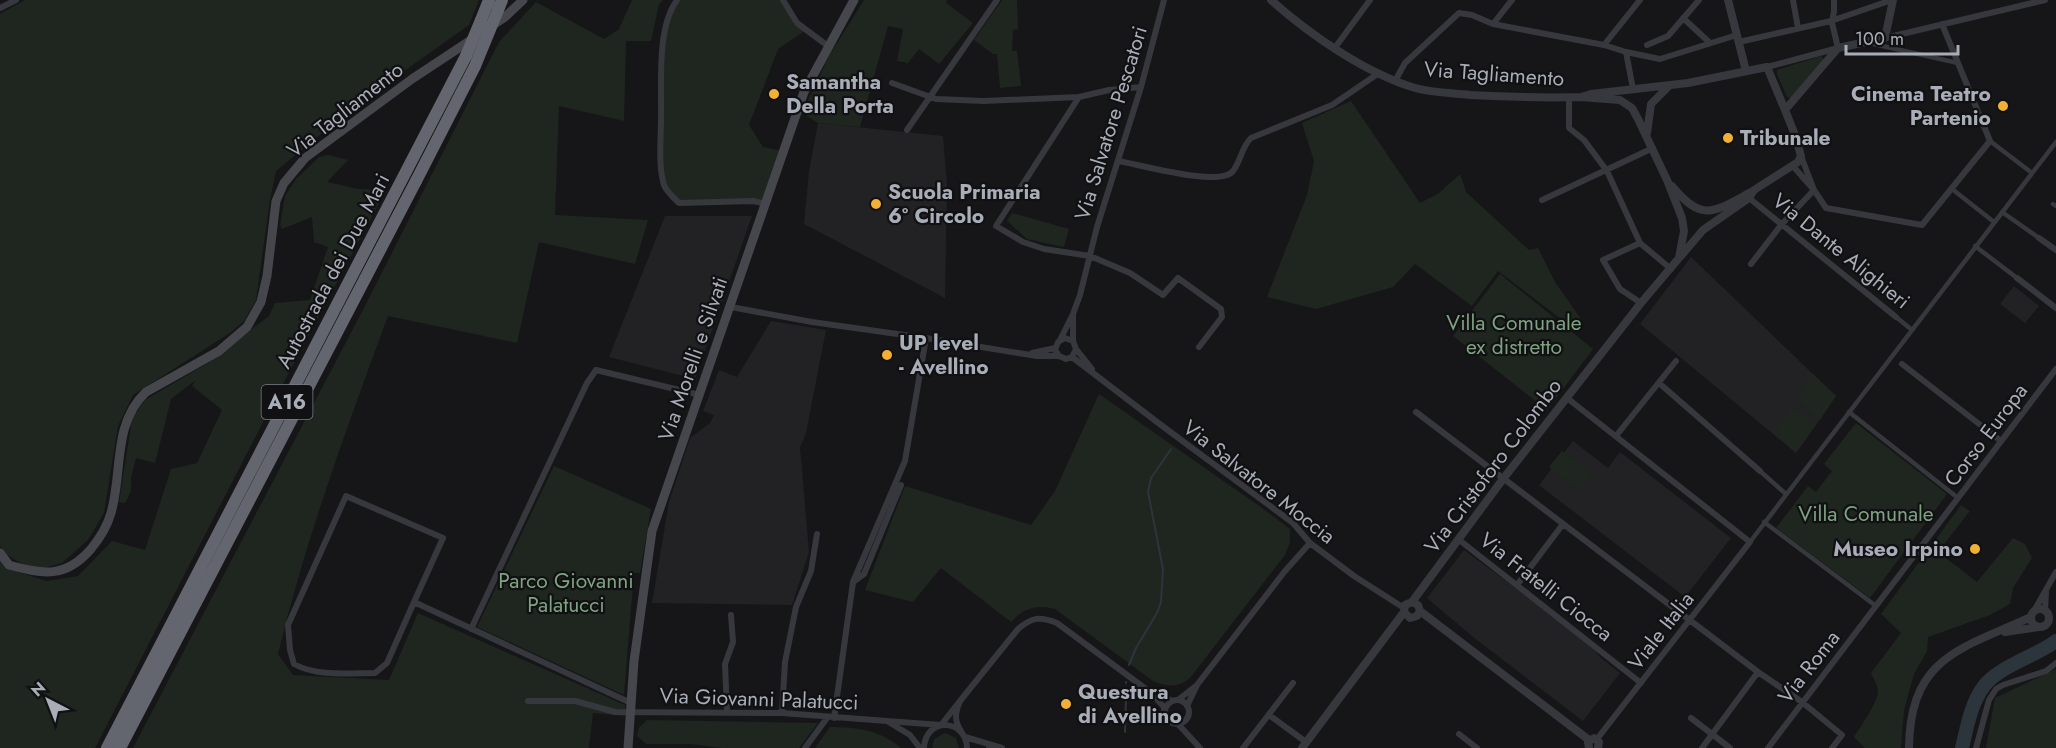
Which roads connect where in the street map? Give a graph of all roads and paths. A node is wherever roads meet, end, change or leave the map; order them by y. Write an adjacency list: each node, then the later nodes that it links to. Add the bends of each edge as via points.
1 (16, 0): 20 (street)
2 (489, 0): 163 (highway, Autostrada dei Due Mari / A16, bridge, via 466,56)
3 (523, 0): 117 (main road, Via Tagliamento, via 505,17 311,153 284,183 276,201 261,302 247,327 219,351 136,401 124,426 110,516 102,536 82,560 62,570 42,573 9,565)
4 (677, 0): 66 (street, via 667,22 662,52 664,186 678,203)
5 (783, 0): 32 (street, via 797,23)
6 (854, 0): 32 (main road, Via Morelli e Silvati)
7 (997, 0): 45 (street)
8 (1164, 0): 43 (street, Via Salvatore Pescatori)
9 (1270, 0): 34 (street, Via Tagliamento)
10 (1370, 0): 34 (street)
11 (1512, 0): 23 (street)
12 (1640, 0): 30 (street)
13 (1699, 0): 21 (street)
14 (1793, 0): 25 (street)
15 (1834, 0): 22 (street)
16 (1893, 0): 22 (street); 27 (street)
17 (2045, 0): 24 (street)
18 (1727, 1): 26 (street)
19 (500, 5): 164 (highway, Autostrada dei Due Mari / A16, bridge, via 466,84)
20 (0, 8)
21 (1683, 18): 28 (street); 31 (street, via 1668,36)
22 (1833, 20): 25 (street); 33 (street)
23 (1493, 24): 30 (street); 40 (street, via 1459,13 1405,63)
24 (1942, 24): 27 (street); 36 (street)
25 (1798, 28): 26 (street)
26 (1738, 38): 28 (street); 38 (street)
27 (1885, 38): 29 (street)
28 (1709, 42): 35 (street, via 1660,59)
29 (1866, 42): 33 (street); 36 (street)
30 (1604, 45): 35 (street)
31 (1647, 45)
32 (828, 46): 66 (main road, Via Morelli e Silvati, via 804,92)
33 (1838, 48): 37 (street); 49 (street)
34 (1334, 49): 39 (street, Via Tagliamento)
35 (1626, 52): 44 (street)
36 (1958, 63): 52 (street)
37 (1767, 67): 38 (street); 49 (street)
38 (1746, 71): 42 (street)
39 (1379, 73): 40 (street, Via Tagliamento); 56 (street, via 1332,105 1251,138 1233,172 1224,177 1208,178)
40 (1395, 81): 47 (street, Via Tagliamento, via 1444,93)
41 (892, 82): 45 (street)
42 (1669, 86): 44 (street, Via Tagliamento); 51 (street, via 1651,104)
43 (1141, 87): 46 (street); 56 (street, Via Salvatore Pescatori)
44 (1633, 89): 48 (street, Via Tagliamento)
45 (930, 96): 46 (street, via 984,101); 50 (street)
46 (1079, 97): 74 (street, via 996,226 1044,249)
47 (1569, 97): 48 (street, Via Tagliamento); 58 (street, via 1569,128 1584,140)
48 (1581, 97): 51 (street, via 1624,101)
49 (1785, 110): 55 (street)
50 (907, 129)
51 (1647, 133): 54 (street)
52 (1990, 141): 59 (street); 61 (street)
53 (2056, 142): 59 (street)
54 (1653, 148): 58 (street); 60 (street)
55 (1801, 156): 57 (street); 63 (street)
56 (1118, 160): 74 (street, Via Salvatore Pescatori)
57 (1792, 165): 62 (street); 63 (street)
58 (1606, 171): 65 (street); 71 (street)
59 (2032, 173): 67 (street)
60 (1667, 180): 62 (street, via 1685,202 1706,211 1721,208); 75 (street, via 1682,218)
61 (1952, 189): 63 (street, via 1922,225 1826,208); 68 (street)
62 (1754, 190): 64 (street)
63 (1814, 190): 69 (street)
64 (1749, 198): 69 (street, Via Dante Alighieri); 75 (street, Via Cristoforo Colombo, via 1703,230)
65 (1542, 200)
66 (766, 204): 80 (main road, Via Morelli e Silvati)
67 (2002, 212): 68 (street); 70 (street)
68 (1994, 222): 72 (street)
69 (1781, 225): 76 (street); 83 (street, Via Dante Alighieri)
70 (2039, 238): 73 (street)
71 (1640, 243): 77 (street); 79 (street, via 1603,260 1620,289)
72 (1975, 246): 78 (street); 84 (street)
73 (2056, 250)
74 (1090, 256): 82 (street, Via Salvatore Pescatori); 88 (street, via 1130,273 1163,296 1178,278 1221,309 1222,317)
75 (1679, 258): 77 (street, Via Cristoforo Colombo)
76 (1751, 264)
77 (1671, 269): 79 (street, Via Cristoforo Colombo)
78 (2017, 278): 81 (street)
79 (1641, 303): 101 (street, Via Cristoforo Colombo)
80 (731, 307): 85 (street); 100 (main road, Via Morelli e Silvati)
81 (2056, 308)
82 (1073, 314): 86 (street, Via Salvatore Pescatori); 87 (street, Via Salvatore Pescatori)
83 (1896, 317): 84 (street, Via Dante Alighieri)
84 (1912, 330): 93 (street)
85 (926, 338): 91 (street); 119 (street, via 905,460)
86 (1060, 340): 87 (street); 89 (street)
87 (1073, 341): 90 (street)
88 (1199, 347)
89 (1055, 348): 91 (street); 92 (street)
90 (1076, 349): 94 (street); 98 (street, Via Salvatore Moccia)
91 (1029, 354): 92 (street)
92 (1059, 356): 94 (street)
93 (1891, 356): 96 (street); 103 (street)
94 (1072, 357): 98 (street, Via Salvatore Moccia)
95 (1676, 361): 99 (street)
96 (1902, 364): 105 (street)
97 (2056, 369): 105 (street, Corso Europa)
98 (1098, 377): 116 (street, Via Salvatore Moccia, via 1293,523)
99 (1659, 383): 104 (street); 106 (street)
100 (700, 395): 134 (street, via 596,370); 147 (main road, Via Morelli e Silvati, via 652,531)
101 (1567, 398): 104 (street); 107 (street, Via Cristoforo Colombo)
102 (1416, 412): 107 (street)
103 (1849, 412): 109 (street); 110 (street)
104 (1616, 436): 115 (street)
105 (2001, 441): 110 (street, Corso Europa)
106 (1760, 471): 109 (street)
107 (1503, 479): 112 (street); 114 (street, Via Cristoforo Colombo)
108 (901, 484): 119 (street, via 864,574)
109 (1786, 494): 111 (street)
110 (1958, 498): 124 (street, Corso Europa)
111 (1764, 522): 115 (street); 124 (street)
112 (1563, 524): 120 (street); 130 (street)
113 (817, 534): 150 (street, via 811,571 796,607 785,662)
114 (1458, 540): 120 (street, Via Fratelli Ciocca); 123 (street, Via Cristoforo Colombo)
115 (1750, 542): 130 (street, Viale Italia)
116 (1310, 543): 125 (street, Via Salvatore Moccia); 140 (street)
117 (0, 553)
118 (2056, 572): 121 (street)
119 (853, 582): 153 (street)
120 (1517, 585): 139 (street, Via Fratelli Ciocca)
121 (2047, 588): 127 (street); 128 (street)
122 (414, 602): 122 (street, via 443,538 346,495 288,625 294,664 329,672 375,673 387,663); 134 (street)
123 (1412, 602): 125 (street); 126 (street)
124 (1876, 606): 145 (street, Via Roma)
125 (1404, 610): 126 (street, via 1407,617 1414,618); 161 (street)
126 (1420, 611): 162 (street)
127 (2047, 613): 128 (street, via 2040,609); 131 (street); 132 (street, via 2048,621)
128 (2033, 614): 132 (street, via 2032,623); 135 (street)
129 (731, 615): 148 (street, via 733,642 725,664)
130 (1691, 619): 137 (street); 139 (street, Viale Italia)
131 (2056, 622)
132 (2042, 626): 133 (street); 135 (street)
133 (2056, 627)
134 (471, 629): 147 (street)
135 (1997, 633): 178 (street, via 1963,646 1925,680 1912,713)
136 (2056, 663): 179 (street, via 2046,671 1996,689 1989,700)
137 (1758, 672): 145 (street); 160 (street)
138 (1293, 683): 151 (street)
139 (1641, 683): 162 (street, Viale Italia)
140 (1197, 685): 144 (street); 146 (street)
141 (1150, 692): 143 (street, via 1057,622 1043,617 1029,619 1018,629); 144 (street); 149 (street)
142 (528, 701): 147 (street, Via Giovanni Palatucci, via 575,701 615,712)
143 (960, 701): 157 (street); 158 (street, via 956,724)
144 (1176, 701): 146 (street); 149 (street, via 1167,705)
145 (1802, 702): 176 (street, Via Roma); 177 (street, via 1842,735)
146 (1187, 706): 156 (street, via 1187,717)
147 (631, 707): 148 (street, Via Giovanni Palatucci); 165 (main road, Via Morelli e Silvati)
148 (727, 712): 150 (street, Via Giovanni Palatucci)
149 (1165, 712): 156 (street, via 1170,723)
150 (782, 713): 152 (street, Via Giovanni Palatucci)
151 (1269, 715): 161 (street); 172 (street)
152 (826, 718): 153 (street, Via Giovanni Palatucci); 166 (street)
153 (834, 718): 155 (street, Via Giovanni Palatucci)
154 (1690, 718): 160 (street)
155 (887, 721): 157 (street, Via Giovanni Palatucci); 167 (street, Via Giovanni Palatucci)
156 (1178, 724): 171 (street)
157 (941, 725): 158 (street, Via Giovanni Palatucci, via 955,727); 167 (street, via 929,732)
158 (963, 734): 168 (street); 170 (street)
159 (1459, 734): 173 (street)
160 (1712, 734): 174 (street); 175 (street)
161 (1304, 745)
162 (1595, 745)
163 (107, 748)
164 (120, 748)
165 (628, 748)
166 (805, 748)
167 (922, 748)
168 (967, 748)
169 (989, 748): 170 (street)
170 (1002, 748)
171 (1200, 748)
172 (1243, 748)
173 (1477, 748)
174 (1702, 748)
175 (1730, 748)
176 (1768, 748)
177 (1832, 748)
178 (1909, 748)
179 (1976, 748)

